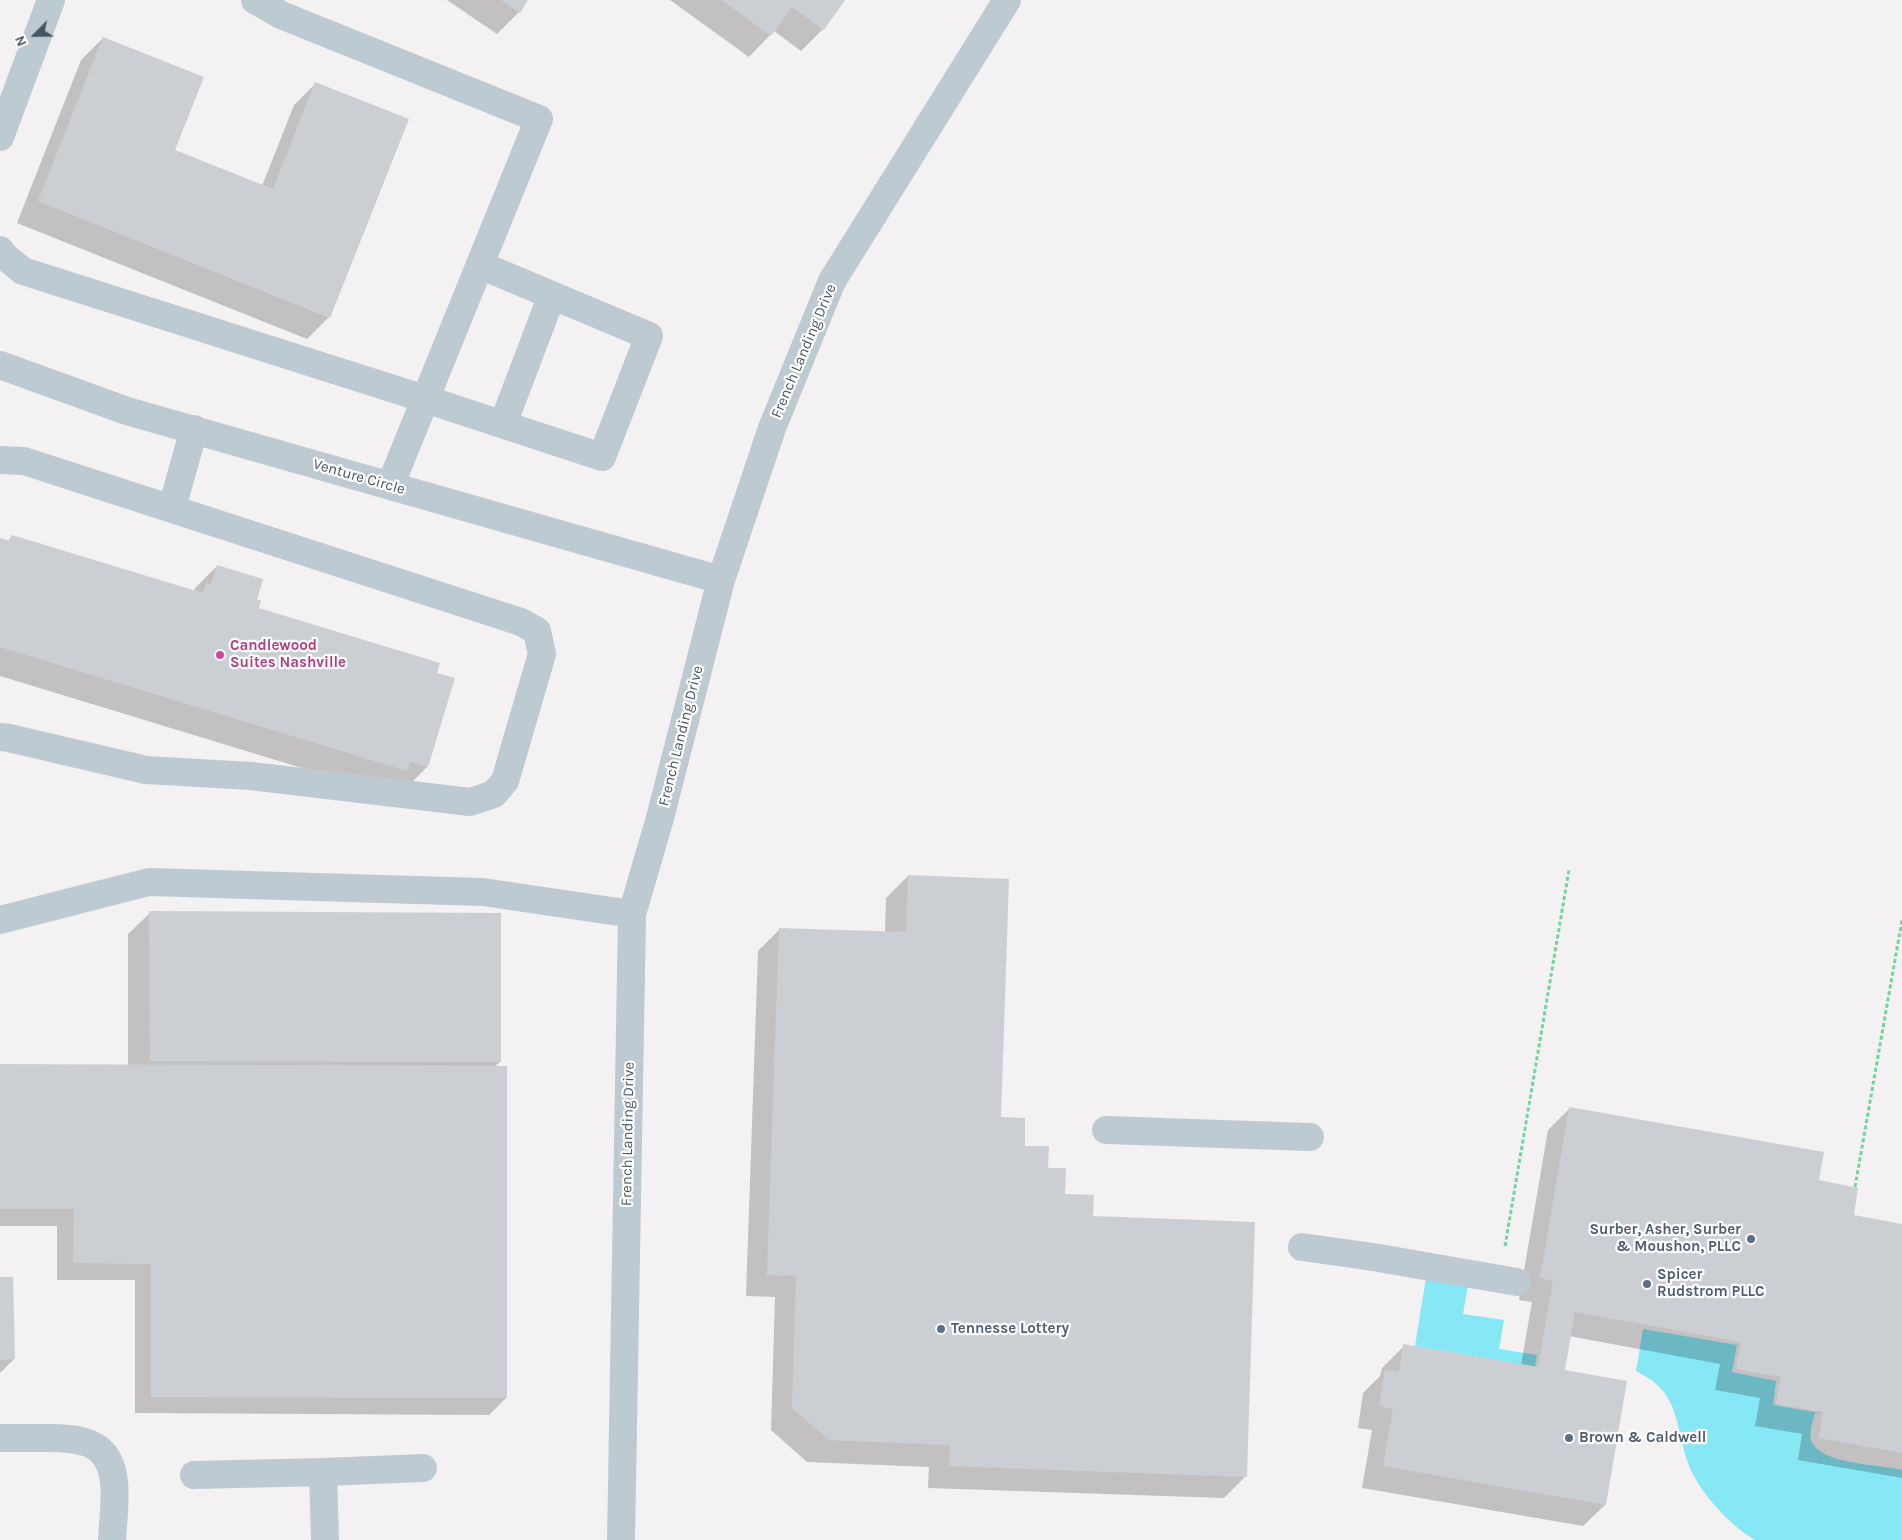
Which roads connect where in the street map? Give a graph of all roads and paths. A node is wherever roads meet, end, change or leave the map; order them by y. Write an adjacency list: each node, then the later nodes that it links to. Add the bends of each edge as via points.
1 (51, 0): 4 (street)
2 (255, 0): 6 (street, via 281,14 539,119)
3 (1007, 0): 15 (street, French Landing Drive, via 832,281 772,428)
4 (0, 137)
5 (0, 250): 9 (street, via 23,270)
6 (480, 265): 7 (street); 9 (street)
7 (552, 295): 10 (street); 10 (street, via 649,336 602,457)
8 (0, 365): 11 (street, Venture Circle)
9 (425, 399): 10 (street); 13 (street)
10 (502, 424)
11 (194, 430): 13 (street, Venture Circle); 14 (street)
12 (0, 460): 14 (street, via 24,461)
13 (390, 486): 15 (street, Venture Circle)
14 (172, 508): 16 (street, via 521,622 537,631 542,654 505,781 494,794 470,802 251,776 146,770)
15 (721, 580): 18 (street, French Landing Drive)
16 (0, 737)
17 (1569, 870): 25 (path)
18 (632, 914): 19 (street, via 483,892 149,882); 32 (street, French Landing Drive)
19 (0, 920)
20 (1902, 920): 23 (path)
21 (1106, 1130): 22 (street)
22 (1310, 1136)
23 (1855, 1187)
24 (1302, 1248): 25 (street)
25 (1508, 1281)
26 (0, 1438): 30 (street, via 65,1438 81,1440 101,1450 108,1458 114,1483)
27 (423, 1468): 28 (street)
28 (323, 1472): 29 (street); 31 (street)
29 (194, 1475)
30 (112, 1540)
31 (324, 1540)
32 (621, 1540)

